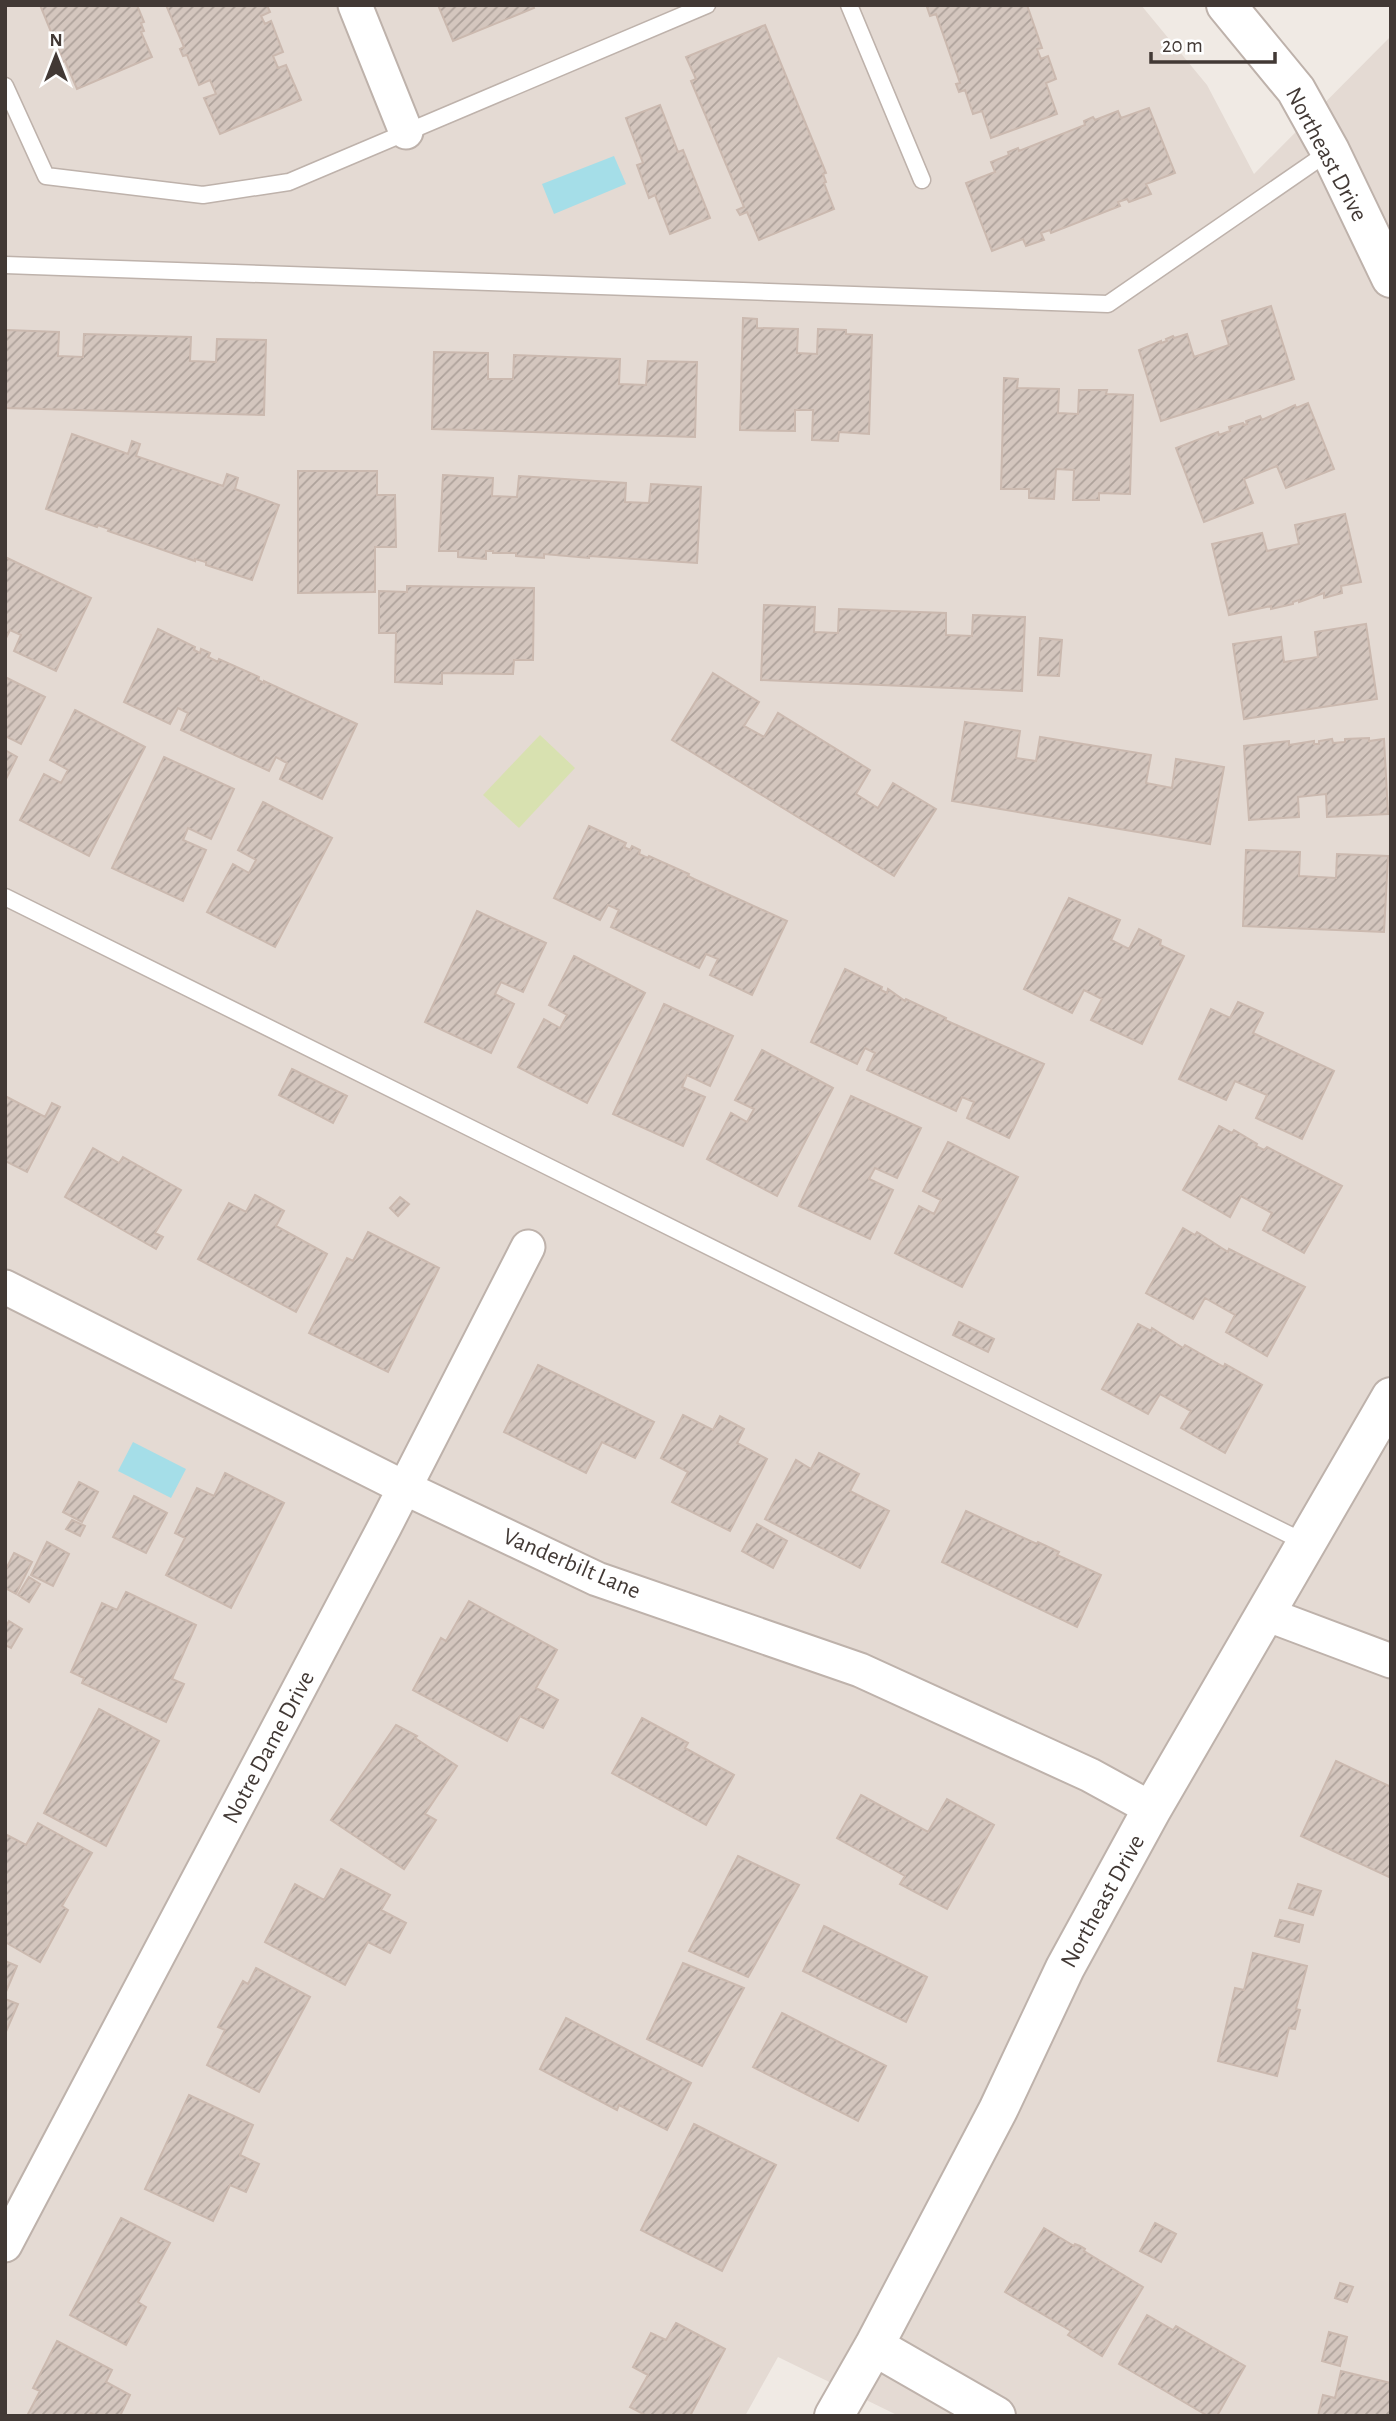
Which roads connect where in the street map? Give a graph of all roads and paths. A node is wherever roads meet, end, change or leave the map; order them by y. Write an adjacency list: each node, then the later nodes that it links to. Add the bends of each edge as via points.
1 (355, 5): 6 (street)
2 (707, 5): 6 (lane)
3 (849, 5): 8 (lane)
4 (1226, 5): 7 (street, Northeast Drive, via 1296,90)
5 (5, 86): 6 (lane, via 46,176 203,195 289,182)
6 (406, 132)
7 (1330, 151): 9 (lane, via 1108,304); 10 (street, Northeast Drive)
8 (922, 180)
9 (5, 265)
10 (1391, 278)
11 (5, 897): 16 (lane)
12 (528, 1247): 15 (street, Notre Dame Drive)
13 (5, 1287): 15 (street, Vanderbilt Lane)
14 (1391, 1397): 16 (street, Northeast Drive)
15 (405, 1488): 19 (street, Vanderbilt Lane, via 597,1579 860,1670 1090,1775); 20 (street, Notre Dame Drive)
16 (1306, 1543): 17 (street, Northeast Drive)
17 (1266, 1614): 18 (street); 19 (street, Northeast Drive)
18 (1391, 1661)
19 (1152, 1809): 21 (street, Northeast Drive, via 1065,1968 998,2110)
20 (5, 2245)
21 (874, 2346): 22 (street, Northeast Drive); 23 (street)
22 (834, 2416)
23 (996, 2416)

